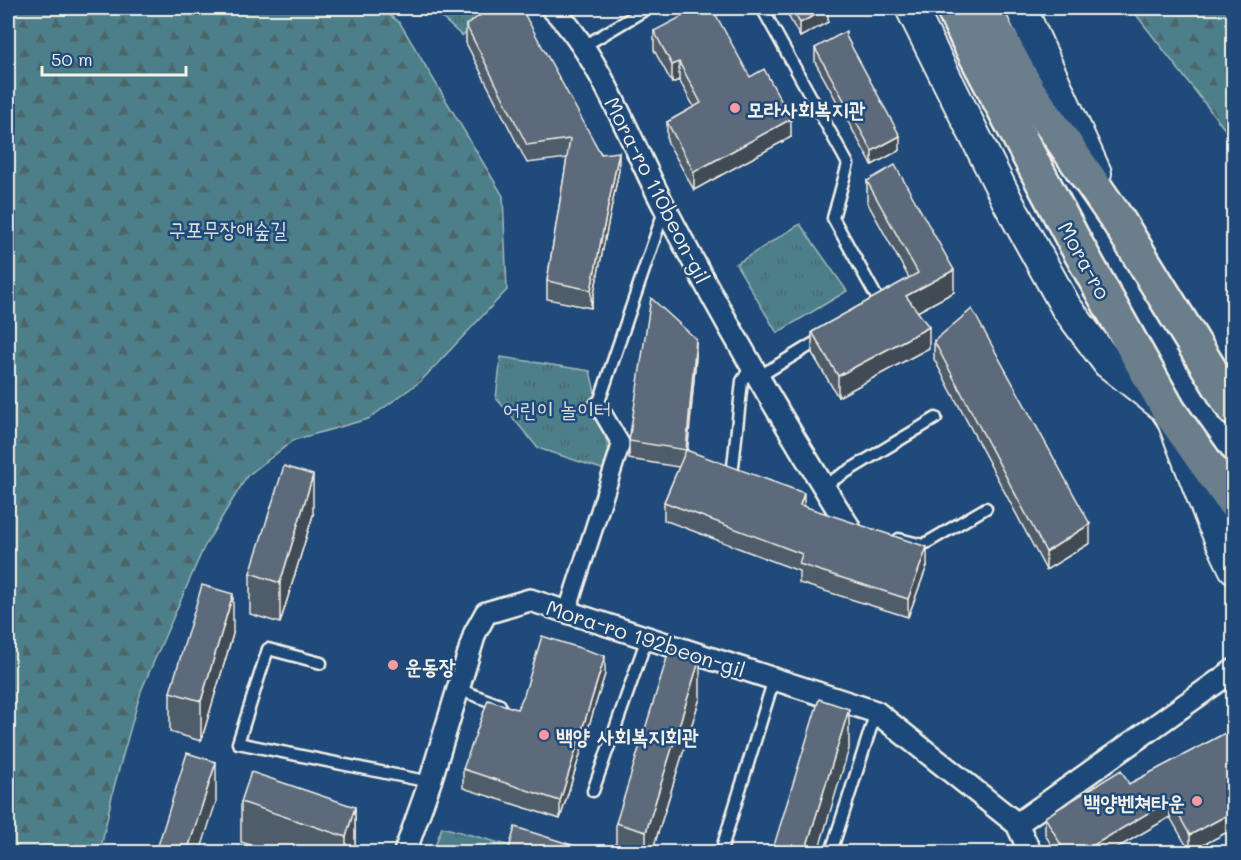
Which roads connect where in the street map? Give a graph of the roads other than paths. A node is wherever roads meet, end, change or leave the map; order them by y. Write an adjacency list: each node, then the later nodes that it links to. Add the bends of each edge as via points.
1 (552, 8): 8 (street, Mora-ro 110beon-gil)
2 (648, 8): 8 (lane)
3 (762, 8): 11 (lane, via 848,165 833,218 880,303)
4 (911, 8): 18 (main road, via 1066,307 1108,363)
5 (953, 8): 18 (highway, Mora-ro)
6 (983, 8): 10 (highway, via 1029,92)
7 (1021, 8): 10 (main road)
8 (584, 46): 9 (street, Mora-ro 110beon-gil)
9 (665, 208): 14 (street, Mora-ro 110beon-gil); 16 (lane)
10 (1119, 222): 12 (highway)
11 (870, 309)
12 (1179, 322): 15 (main road); 17 (highway)
13 (839, 327): 14 (lane)
14 (754, 372): 20 (lane, via 742,381); 21 (street, Mora-ro 110beon-gil)
15 (1233, 381)
16 (598, 405): 27 (street, via 621,444)
17 (1233, 409)
18 (1168, 411): 22 (highway, Mora-ro); 26 (main road)
19 (936, 418): 21 (lane)
20 (732, 476)
21 (823, 486): 24 (street, Mora-ro 110beon-gil)
22 (1233, 503)
23 (986, 508): 25 (lane, via 923,545)
24 (854, 528)
25 (891, 537)
26 (1233, 568)
27 (567, 612): 28 (street, Mora-ro 192beon-gil); 32 (street, Mora-ro 192beon-gil, via 530,600 486,613 475,633)
28 (647, 638): 31 (street, Mora-ro 192beon-gil); 36 (lane)
29 (321, 663): 35 (lane, via 268,649 238,743)
30 (1233, 671): 37 (street)
31 (774, 679): 34 (street, Mora-ro 192beon-gil); 38 (lane)
32 (458, 689): 33 (lane); 35 (street, Mora-ro 192beon-gil)
33 (507, 707)
34 (876, 712): 37 (street, Mora-ro 192beon-gil); 40 (lane)
35 (430, 782): 39 (street, Mora-ro 192beon-gil)
36 (593, 791)
37 (1017, 824): 41 (street, Mora-ro 192beon-gil)
38 (723, 845)
39 (405, 852)
40 (831, 852)
41 (1030, 852)

